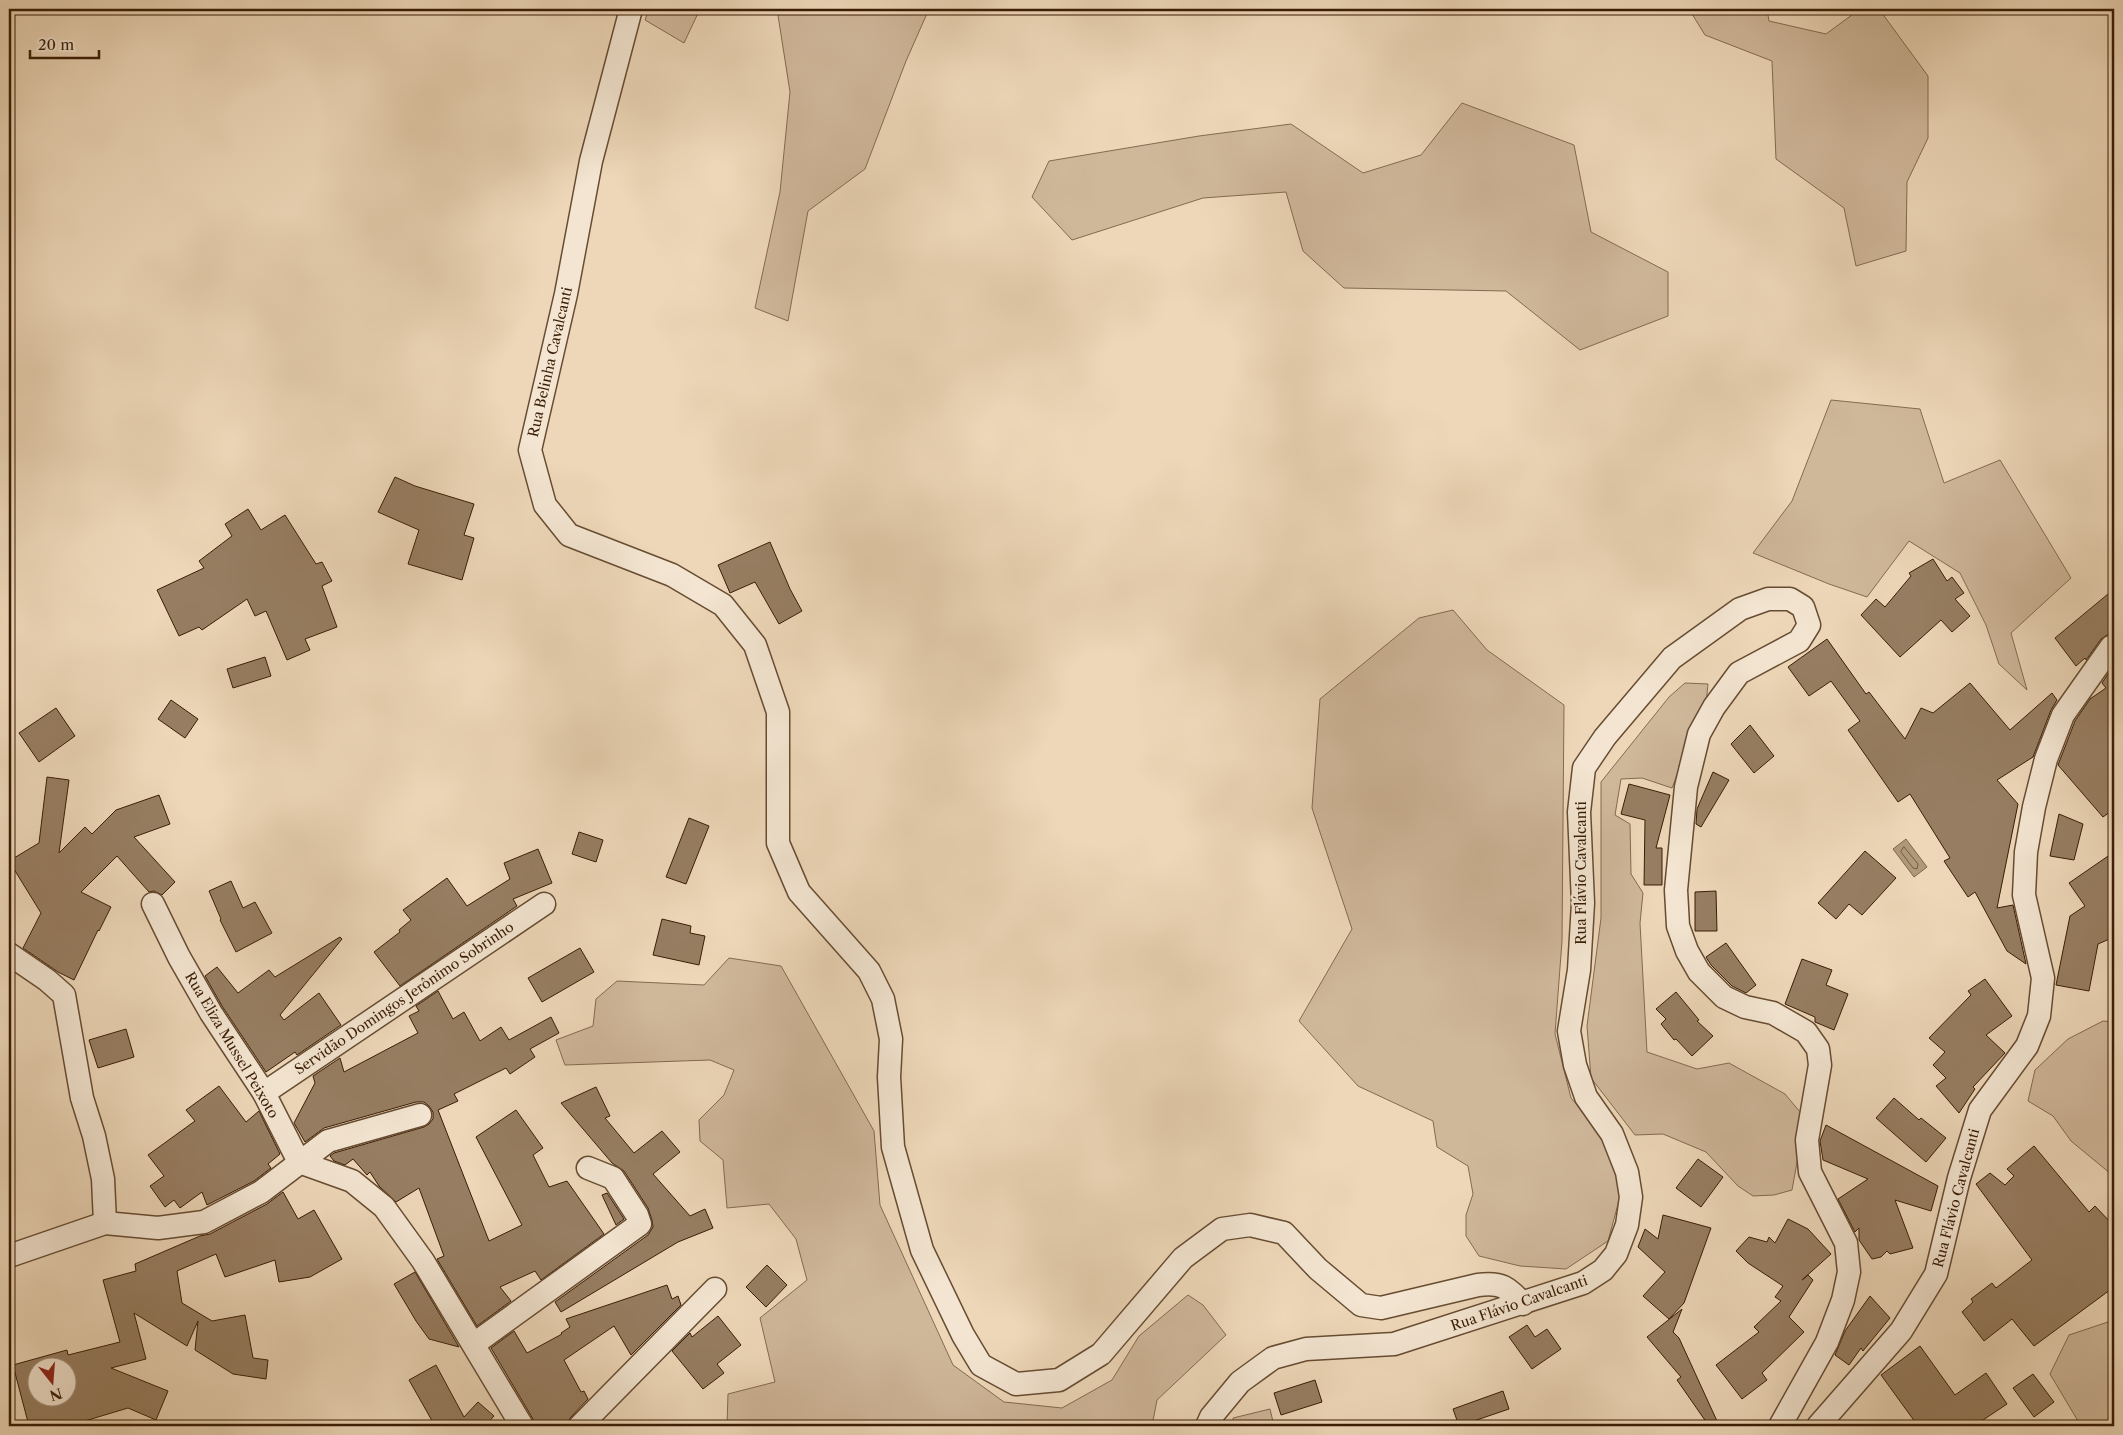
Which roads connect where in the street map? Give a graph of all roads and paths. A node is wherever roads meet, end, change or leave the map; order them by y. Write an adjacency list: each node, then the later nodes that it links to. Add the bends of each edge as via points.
1 (631, 9): 13 (street, Rua Belinha Cavalcanti, via 591,160 566,294 530,450 545,505 569,535 672,575 723,604 755,644 778,712 778,843 799,892 869,971 883,999 891,1039 889,1077 893,1148 922,1250 963,1335 981,1364 1016,1384 1059,1380 1101,1354 1183,1258 1222,1230 1250,1225 1284,1233 1318,1269 1361,1306 1381,1308 1493,1283 1507,1287)
2 (2114, 646): 19 (street, Rua Flávio Cavalcanti, via 2063,714 2046,759 2026,852 2024,895 2043,978 2040,1016 2027,1046 1980,1110 1959,1178 1936,1274 1902,1331)
3 (153, 904): 6 (street, Rua Eliza Mussel Peixoto, via 206,1005)
4 (544, 904): 6 (street, Servidão Domingos Jerônimo Sobrinho)
5 (9, 954): 10 (street, via 64,995 82,1098 103,1179)
6 (264, 1093): 8 (street, Rua Eliza Mussel Peixoto)
7 (420, 1115): 8 (street, via 328,1141)
8 (299, 1162): 10 (street, via 261,1192 204,1222 158,1228); 14 (street, via 352,1182 384,1207 423,1261)
9 (588, 1168): 14 (street, via 613,1178 640,1224)
10 (105, 1223): 11 (street)
11 (9, 1256)
12 (715, 1289): 16 (street)
13 (1523, 1304): 17 (street, Rua Flávio Cavalcanti, via 1394,1344 1306,1349 1273,1358 1240,1382); 18 (street, Rua Flávio Cavalcanti, via 1583,1284 1603,1270 1616,1254 1627,1225 1631,1197 1627,1172 1612,1134 1586,1097 1575,1065 1569,1031 1579,970 1583,903 1579,812 1584,768 1605,737 1672,658 1740,609 1768,599 1790,599 1803,607 1809,625 1799,642 1739,673 1714,707 1700,734 1686,787 1676,890 1678,926 1698,972 1724,997 1745,1007 1773,1014 1806,1032 1818,1049 1820,1065 1807,1140 1810,1172 1846,1243 1849,1272 1843,1300 1827,1342)
14 (474, 1344): 15 (street)
15 (522, 1426)
16 (580, 1426)
17 (1207, 1426)
18 (1780, 1426)
19 (1818, 1426)

